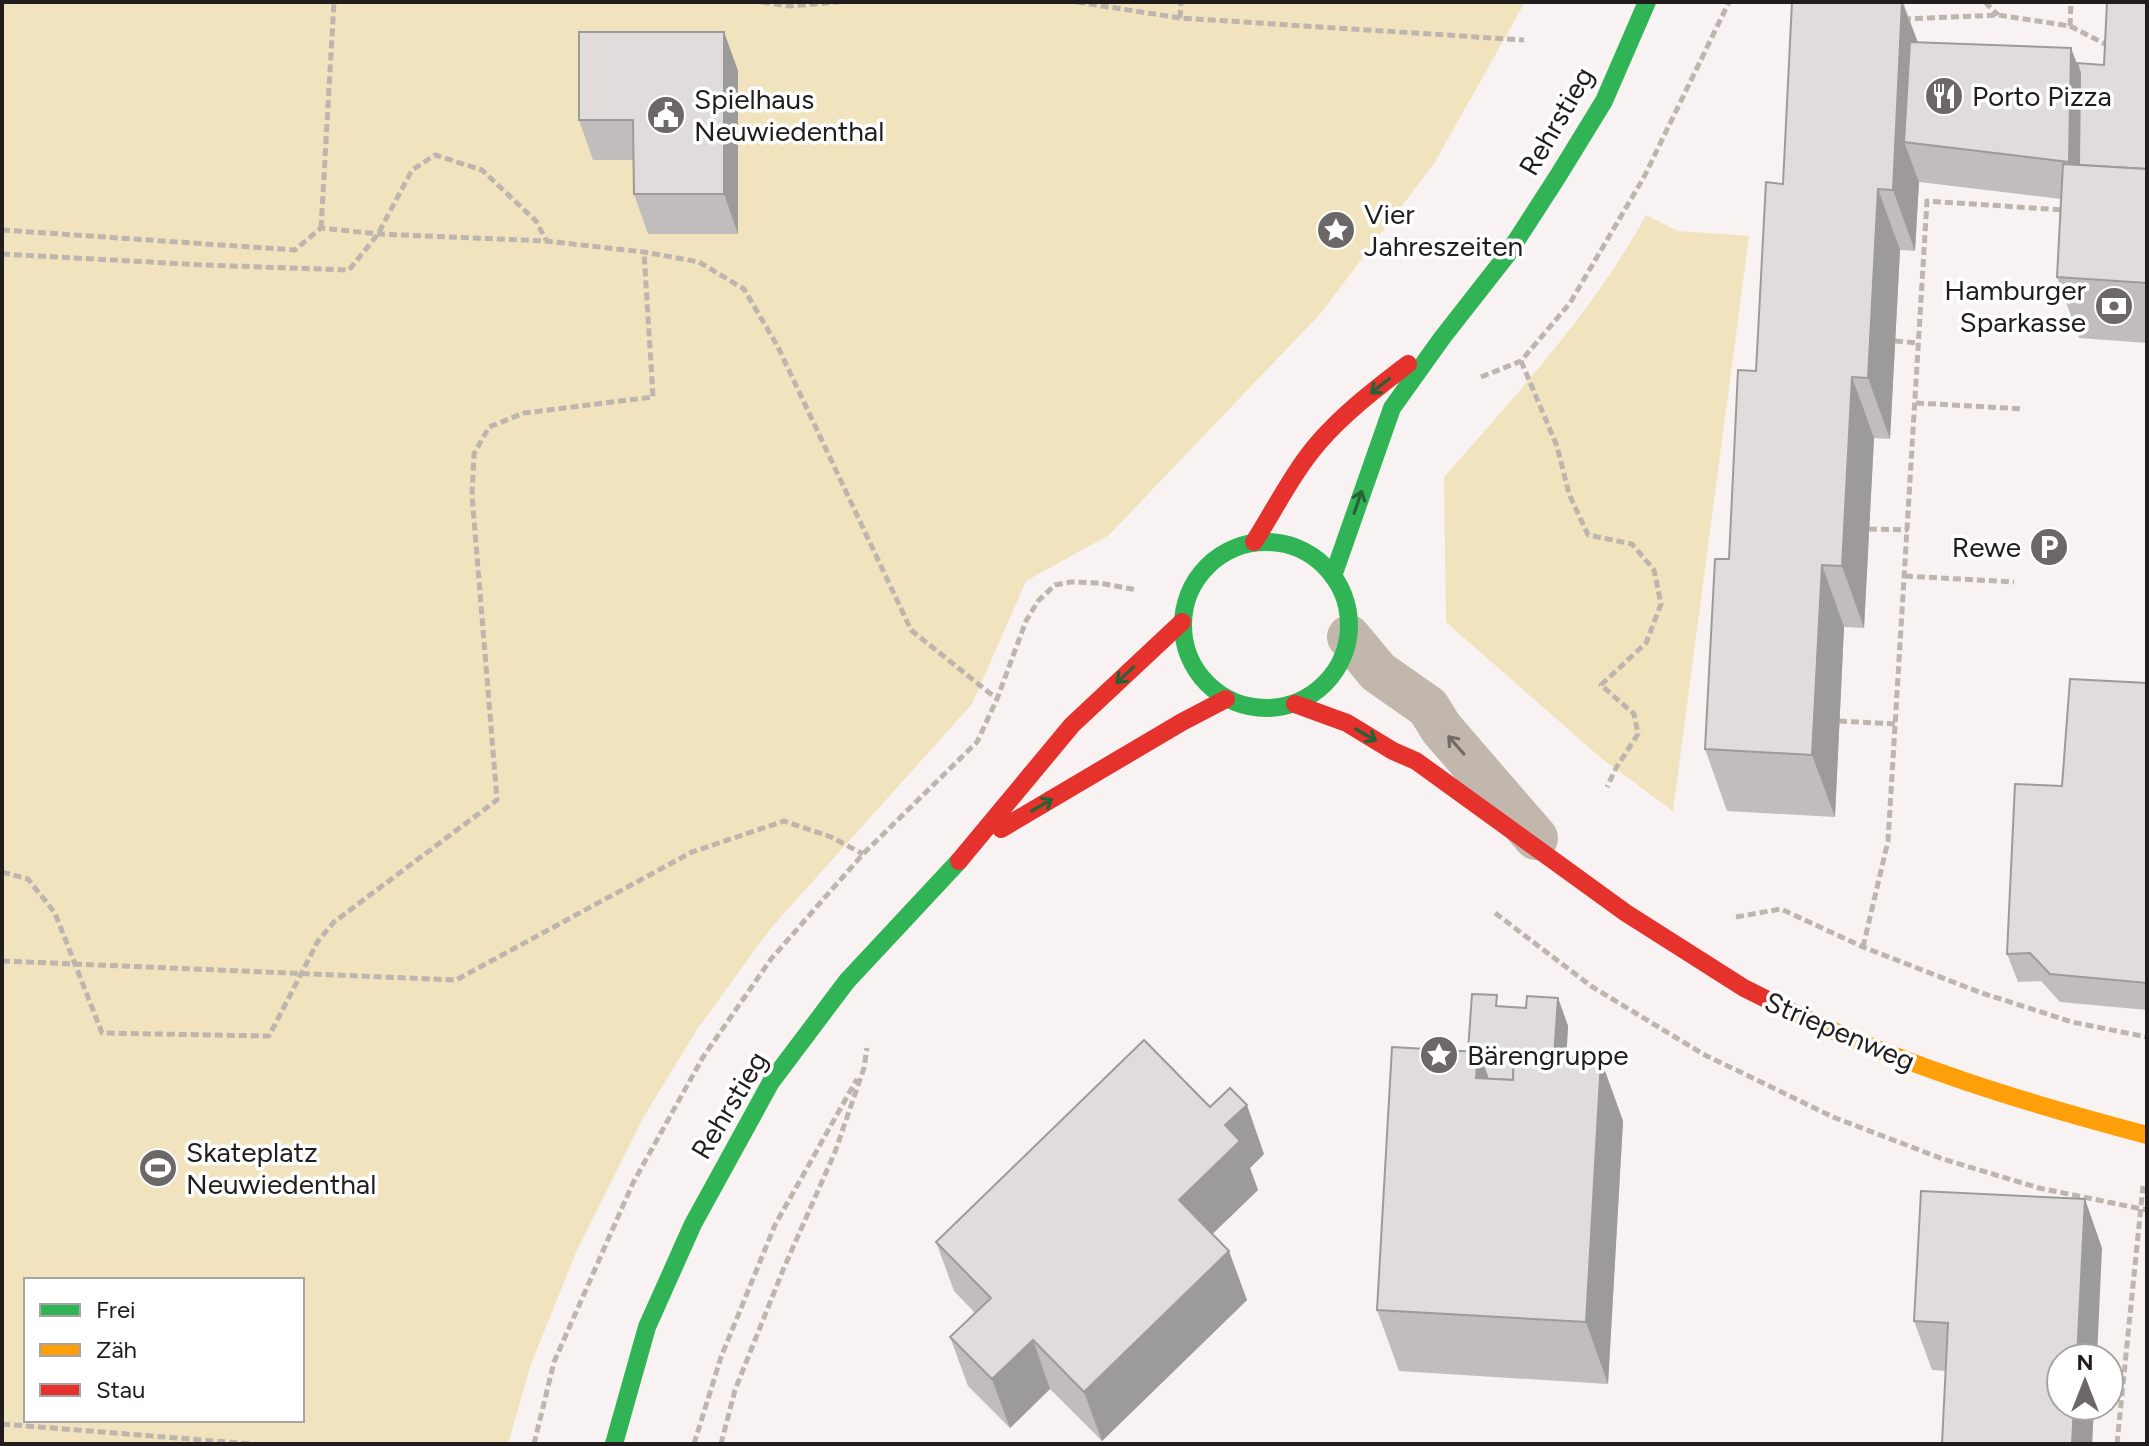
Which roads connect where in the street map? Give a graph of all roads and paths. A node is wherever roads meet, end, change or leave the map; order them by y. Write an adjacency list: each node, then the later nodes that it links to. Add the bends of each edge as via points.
1 (334, 2): 19 (path)
2 (762, 2): 3 (path)
3 (839, 2)
4 (1077, 2): 11 (path)
5 (1181, 2): 11 (path)
6 (1647, 2): 25 (street, Rehrstieg, via 1604,101 1507,255)
7 (1729, 2): 43 (path, via 1644,177 1570,303 1521,361 1588,535 1632,544 1654,570 1661,604 1646,643 1601,685 1634,714 1638,734)
8 (1985, 2): 10 (path)
9 (2071, 2): 13 (path)
10 (1998, 15): 12 (path); 13 (path)
11 (1180, 18): 14 (path)
12 (1889, 19)
13 (2070, 26): 15 (path)
14 (1524, 40)
15 (2121, 53)
16 (2075, 210): 18 (path, via 1927,201)
17 (1917, 212): 18 (path)
18 (1927, 213): 27 (path)
19 (321, 228): 20 (path, via 295,250); 21 (path)
20 (2, 230)
21 (378, 234): 22 (path); 22 (path, via 412,170 435,155 482,170 536,221); 24 (path, via 349,270)
22 (546, 241): 23 (path)
23 (644, 252): 38 (path, via 699,262 744,289 778,347 911,630); 53 (path, via 653,397 524,413 489,427 474,454 472,495 497,800 334,922)
24 (2, 254)
25 (1442, 338): 32 (street, Rehrstieg, one-way to 32, via 1326,435); 33 (street, Rehrstieg, one-way to 25, via 1392,408)
26 (1895, 341): 27 (path)
27 (1919, 343): 28 (path)
28 (1916, 403): 29 (path); 31 (path)
29 (2024, 409)
30 (1869, 529): 31 (path)
31 (1908, 530): 34 (path)
32 (1254, 542): 33 (street, via 1300,549); 36 (street, via 1212,561 1186,599)
33 (1333, 576): 37 (street, via 1349,616)
34 (1905, 576): 35 (path); 42 (path)
35 (2014, 582)
36 (1182, 622): 39 (street, via 1192,666); 44 (street, Rehrstieg, one-way to 44, via 1072,725)
37 (1349, 637): 40 (street, via 1333,676); 46 (street, Striepenweg, one-way to 37, via 1428,707 1378,672)
38 (997, 699)
39 (1226, 699): 40 (street, via 1272,709); 44 (street, Rehrstieg, one-way to 39)
40 (1295, 704): 46 (street, Striepenweg, one-way to 46, via 1347,723 1416,761)
41 (1839, 721): 42 (path)
42 (1895, 724): 50 (path, via 1888,841)
43 (1607, 787)
44 (975, 844): 60 (street, Rehrstieg, via 847,981 771,1082 693,1224 647,1327)
45 (863, 854): 53 (path, via 784,821 692,852 456,980)
46 (1561, 868): 55 (street, Striepenweg, via 1758,995 1847,1037 1959,1081)
47 (2, 872): 52 (path, via 28,879 55,913)
48 (1781, 909): 50 (path)
49 (1495, 913): 57 (path, via 1591,986 1703,1054 1833,1117 2039,1188)
50 (1863, 947): 54 (path, via 2072,1022)
51 (2, 961): 52 (path)
52 (75, 964): 53 (path); 53 (path, via 102,1033 269,1036)
53 (301, 974)
54 (2147, 1037)
55 (2147, 1135)
56 (2144, 1182): 57 (path)
57 (2144, 1210): 63 (path)
58 (2, 1424): 59 (path)
59 (252, 1444)
60 (614, 1444)
61 (694, 1444): 62 (path, via 721,1357 775,1225 864,1068 835,1152 735,1390)
62 (721, 1444)
63 (2117, 1444)

